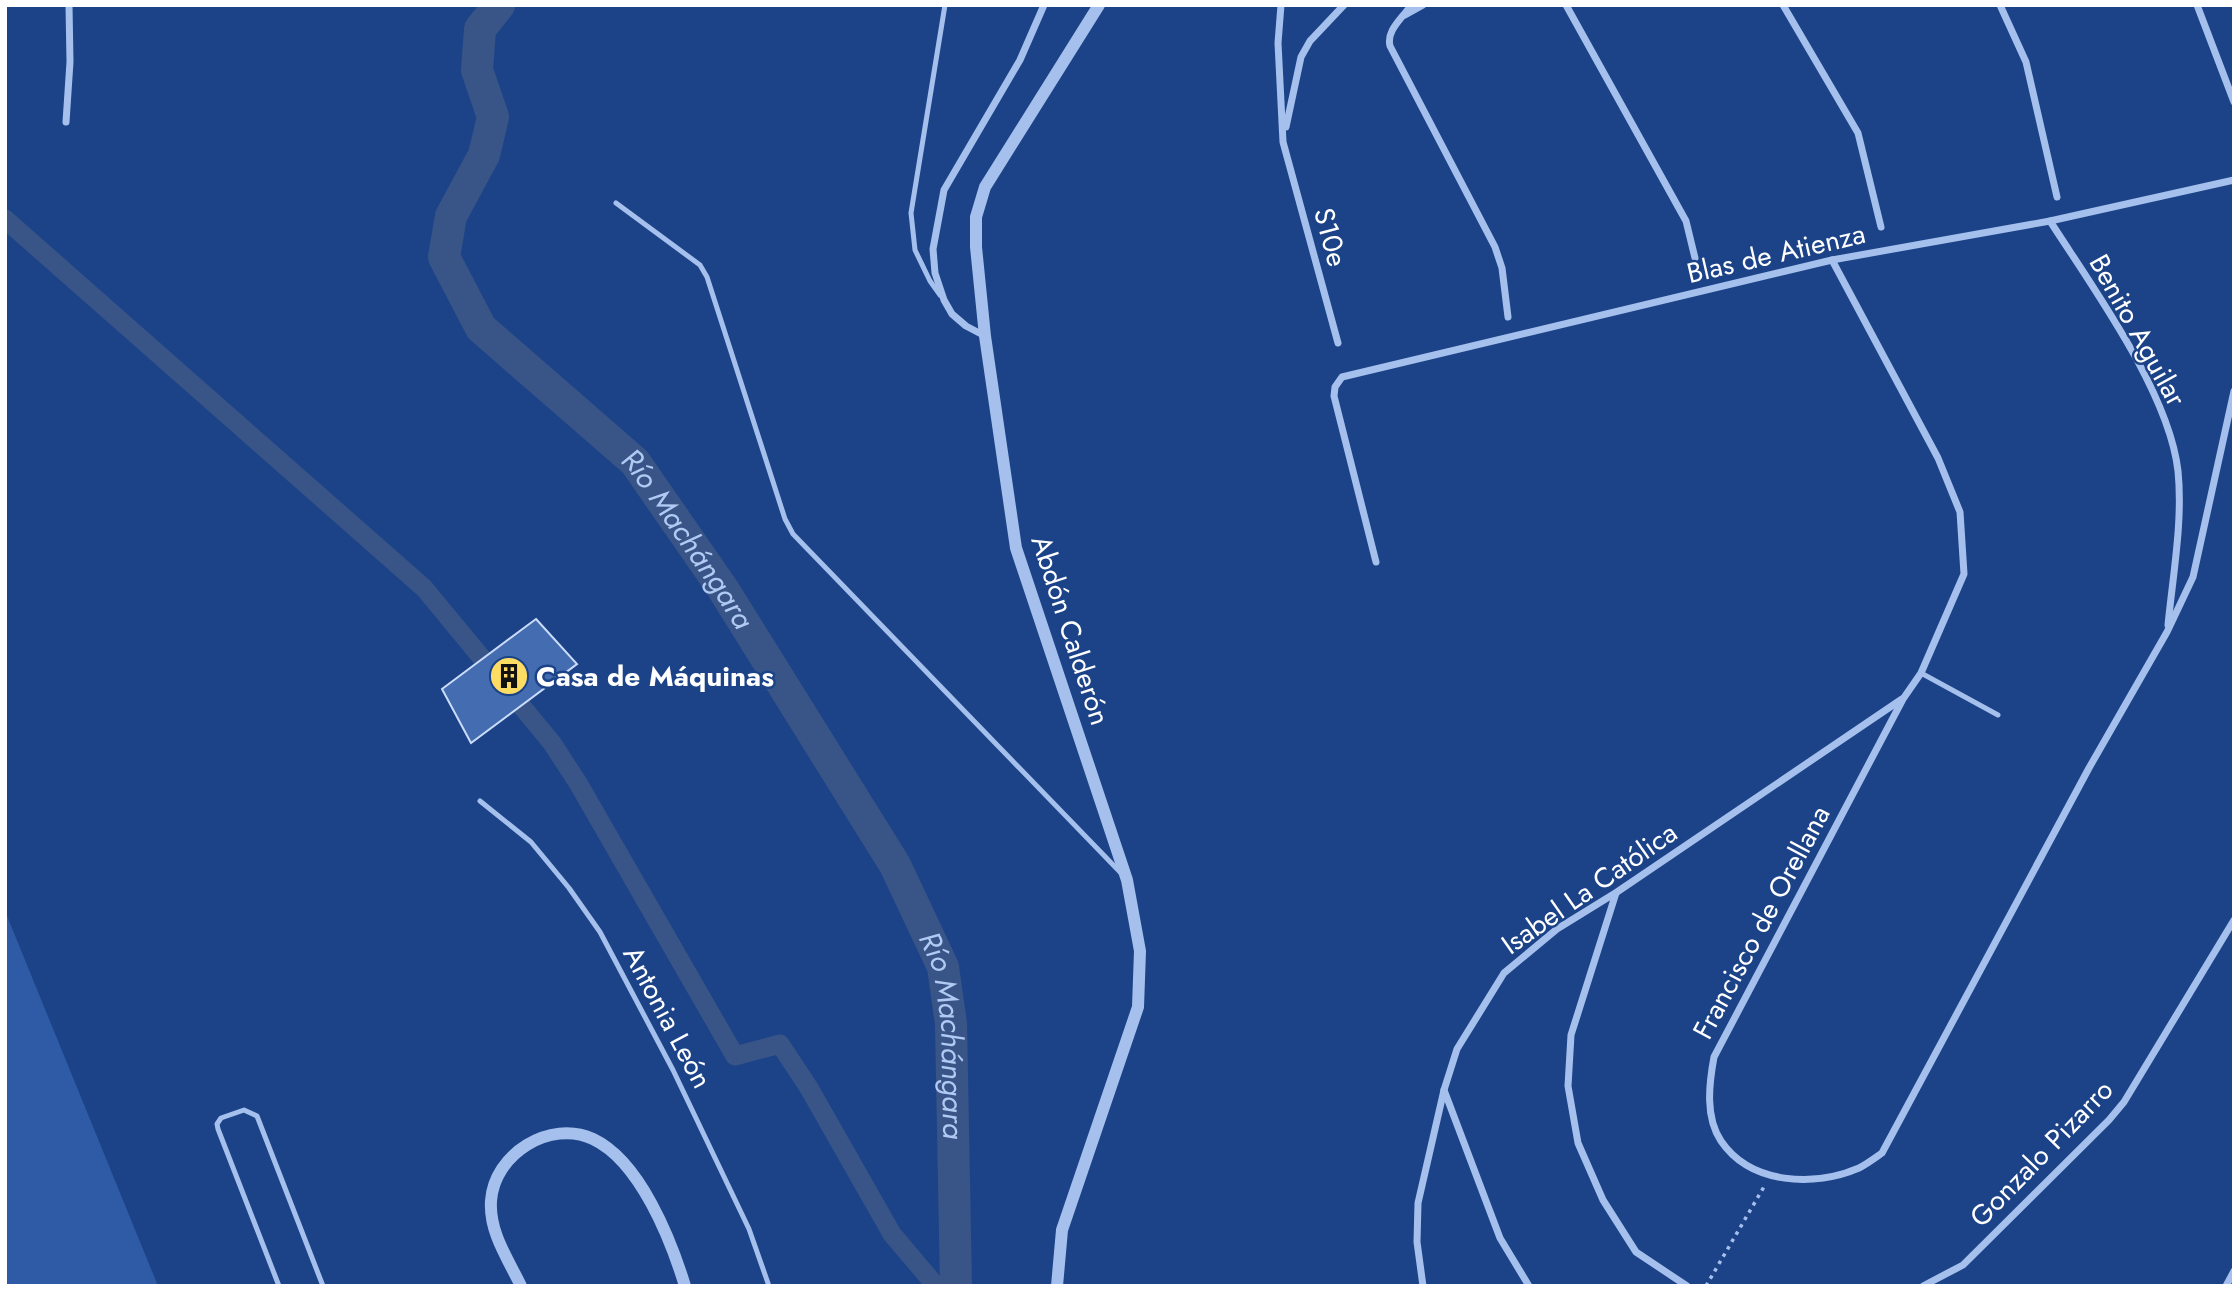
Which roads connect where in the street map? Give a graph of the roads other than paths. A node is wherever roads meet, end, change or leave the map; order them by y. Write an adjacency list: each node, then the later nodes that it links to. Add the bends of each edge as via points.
1 (69, 5): 15 (street)
2 (945, 5): 24 (lane, via 911,213 915,250)
3 (1044, 5): 24 (street, via 1020,60 944,190 933,249)
4 (1099, 5): 26 (street, Abdón Calderón, via 985,187 976,217 976,247)
5 (1281, 5): 16 (street, via 1278,43)
6 (1344, 5): 16 (street, via 1301,57)
7 (1410, 5): 13 (street)
8 (1423, 5): 13 (street)
9 (1566, 5): 22 (street, via 1686,221)
10 (1783, 5): 21 (street, via 1858,133)
11 (2000, 5): 18 (street, via 2026,62)
12 (2197, 5): 14 (street)
13 (1404, 16): 25 (street, via 1390,33 1390,46 1495,247)
14 (2234, 102)
15 (66, 122)
16 (1283, 142): 27 (street, S10e)
17 (2234, 180): 20 (street, Blas de Atienza)
18 (2057, 197)
19 (616, 202): 35 (lane, via 700,265 707,276 793,534)
20 (2050, 221): 23 (street, Blas de Atienza); 30 (street, Benito Aguilar, via 2114,320 2172,439 2179,499)
21 (1881, 227)
22 (1695, 258)
23 (1832, 260): 29 (street, Blas de Atienza, via 1342,377 1334,396); 31 (street, Francisco de Orellana, via 1938,458 1960,512 1964,574)
24 (944, 300): 26 (street, via 952,314)
25 (1508, 317)
26 (985, 336): 35 (street, Abdón Calderón, via 1016,548)
27 (1338, 343)
28 (2234, 391): 30 (street, Francisco de Orellana, via 2193,577)
29 (1376, 562)
30 (2167, 632): 32 (street, Francisco de Orellana, via 1882,1153 1861,1167 1828,1178 1804,1181 1770,1175 1735,1156 1720,1140 1708,1087 1714,1057)
31 (1921, 673): 32 (street, Francisco de Orellana); 33 (lane)
32 (1903, 699): 36 (street, Isabel La Católica)
33 (1998, 715)
34 (480, 801): 44 (lane, Antonia León, via 531,842 600,932 749,1229)
35 (1127, 880): 45 (street, Abdón Calderón, via 1140,951 1138,1007 1062,1230)
36 (1616, 892): 38 (street, Isabel La Católica, via 1558,929 1504,973 1457,1049); 48 (street, via 1572,1035 1568,1086 1578,1143 1603,1200 1636,1252)
37 (2234, 920): 49 (street, Gonzalo Pizarro, via 2109,1120 1963,1265)
38 (1444, 1090): 46 (street, Isabel La Católica, via 1418,1203); 47 (street, via 1500,1238)
39 (2234, 1271): 50 (street)
40 (279, 1286): 41 (lane, via 217,1124 244,1110 257,1116)
41 (323, 1286)
42 (521, 1286): 43 (street, via 495,1235 491,1202 497,1174 531,1142 571,1132 594,1139 621,1160 653,1205 674,1248)
43 (685, 1286)
44 (769, 1286)
45 (1057, 1286)
46 (1423, 1286)
47 (1529, 1286)
48 (1687, 1286)
49 (1923, 1286)
50 (2226, 1286)

